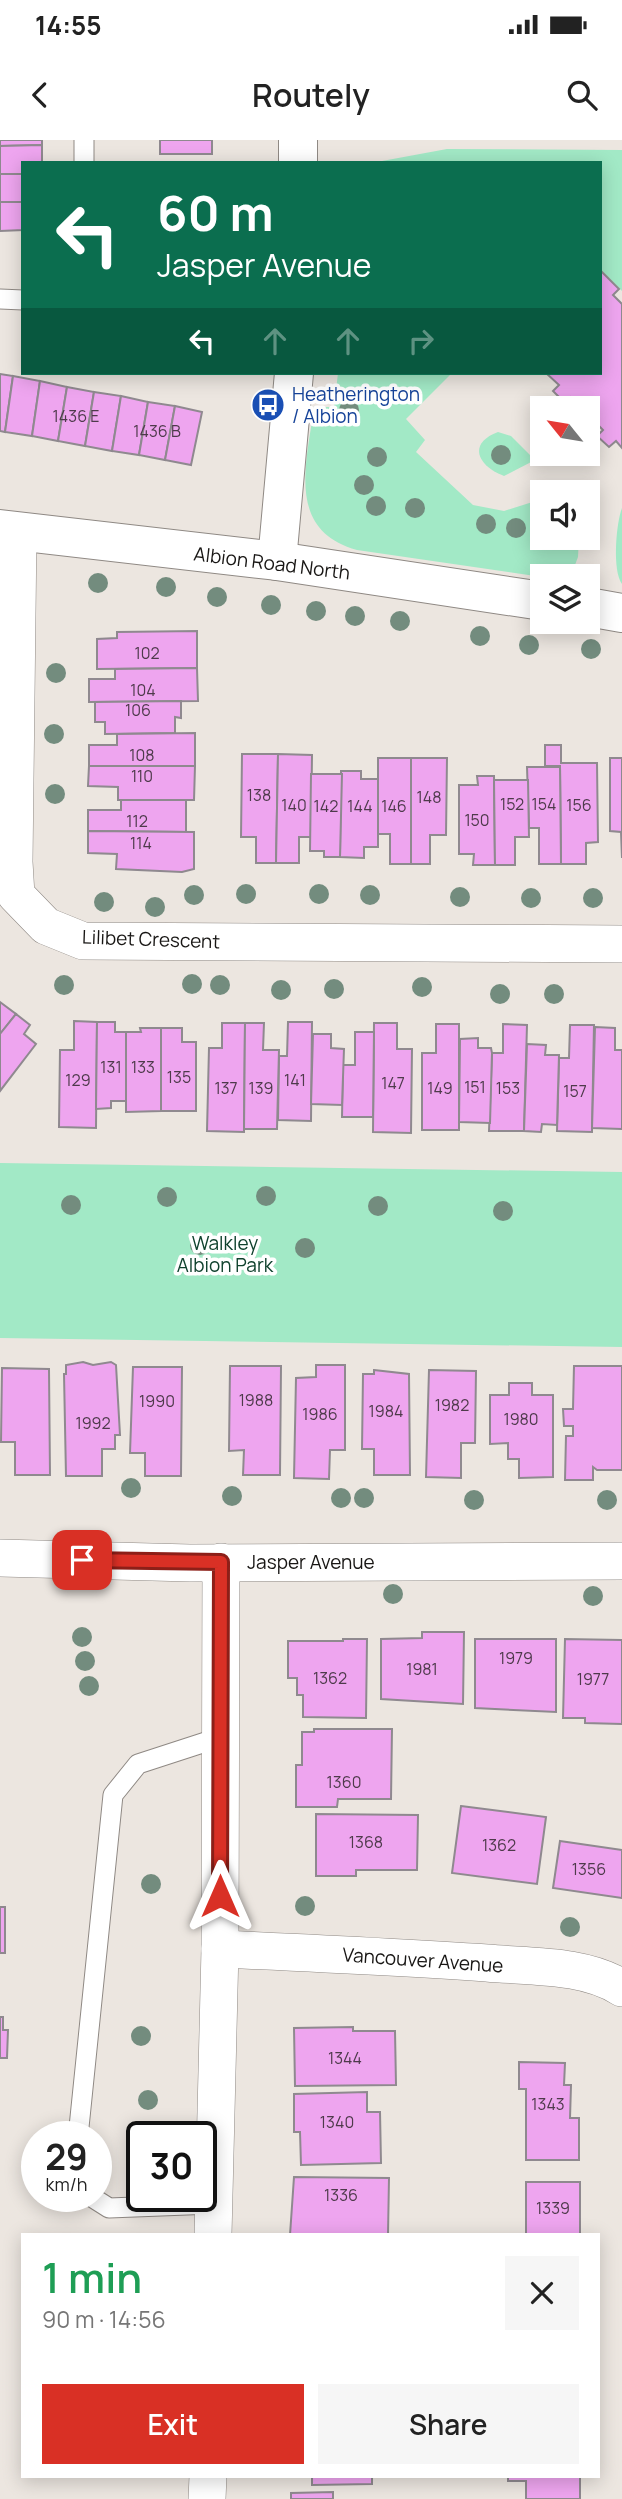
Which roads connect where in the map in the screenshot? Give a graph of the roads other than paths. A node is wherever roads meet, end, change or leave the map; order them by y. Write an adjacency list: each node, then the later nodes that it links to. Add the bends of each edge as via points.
1 (83, 140): 3 (lane)
2 (298, 140): 4 (street)
3 (84, 161)
4 (298, 161)
5 (0, 299): 6 (lane)
6 (21, 300)
7 (294, 375): 9 (street)
8 (9, 531): 9 (street, Albion Road North); 13 (street, Lilibet Crescent, via 16,895 46,926 83,941)
9 (277, 561): 10 (street, Albion Road North)
10 (530, 599)
11 (600, 609): 12 (street)
12 (622, 612)
13 (622, 944)
14 (0, 1558): 16 (street, Jasper Avenue)
15 (622, 1561): 16 (street, Jasper Avenue)
16 (221, 1562): 17 (street)
17 (220, 1737): 18 (street); 20 (lane, via 138,1764 113,1796)
18 (220, 1949): 19 (street, Vancouver Avenue, via 558,1969 606,1978); 22 (street)
19 (622, 1988)
20 (80, 2121)
21 (112, 2208): 22 (lane)
22 (213, 2219)
23 (208, 2478): 24 (street)
24 (208, 2499)

